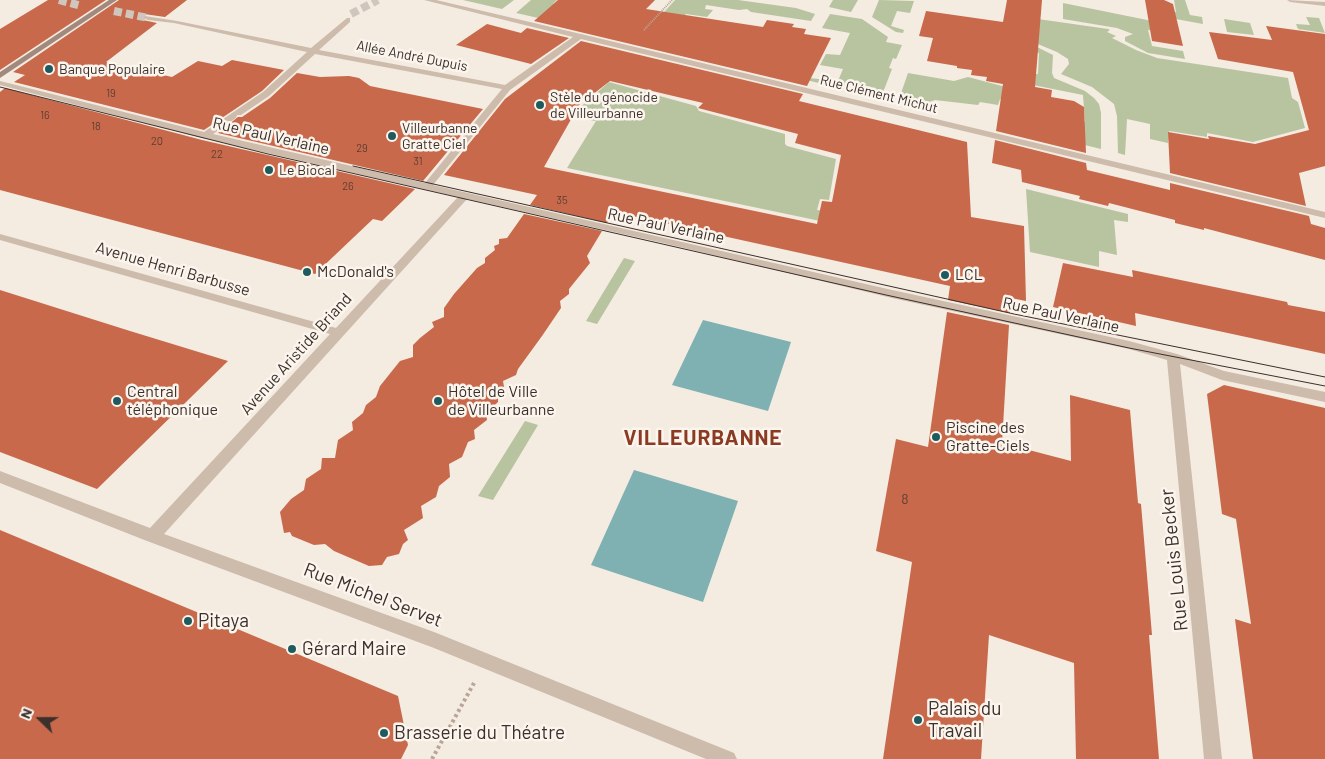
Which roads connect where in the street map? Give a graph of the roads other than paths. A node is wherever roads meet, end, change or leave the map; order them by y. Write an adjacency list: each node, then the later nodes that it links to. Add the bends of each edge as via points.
1 (114, 0): 9 (street)
2 (427, 0): 7 (street, Rue Clément Michut)
3 (1290, 0): 4 (street)
4 (1325, 4)
5 (148, 18): 8 (street, Allée André Dupuis)
6 (348, 20): 8 (street, Allée André Dupuis)
7 (581, 36): 11 (street, via 568,42); 15 (street, Rue Clément Michut)
8 (313, 51): 11 (street, Allée André Dupuis); 12 (street, Allée André Dupuis, via 266,94)
9 (0, 76)
10 (0, 83): 12 (street, Rue Paul Verlaine)
11 (507, 88): 13 (street)
12 (205, 136): 13 (street, Rue Paul Verlaine)
13 (428, 187): 14 (street, Rue Paul Verlaine)
14 (465, 195): 17 (street, Avenue Aristide Briand); 18 (street, Rue Paul Verlaine)
15 (1325, 215)
16 (0, 237): 17 (street, Avenue Henri Barbusse)
17 (337, 332): 21 (street, Avenue Aristide Briand)
18 (1173, 357): 19 (street, Rue Paul Verlaine, via 1222,375); 23 (street, Rue Louis Becker)
19 (1325, 397)
20 (0, 477): 21 (street, Rue Michel Servet)
21 (152, 536): 22 (street, Rue Michel Servet, via 486,660)
22 (728, 759)
23 (1213, 759)

